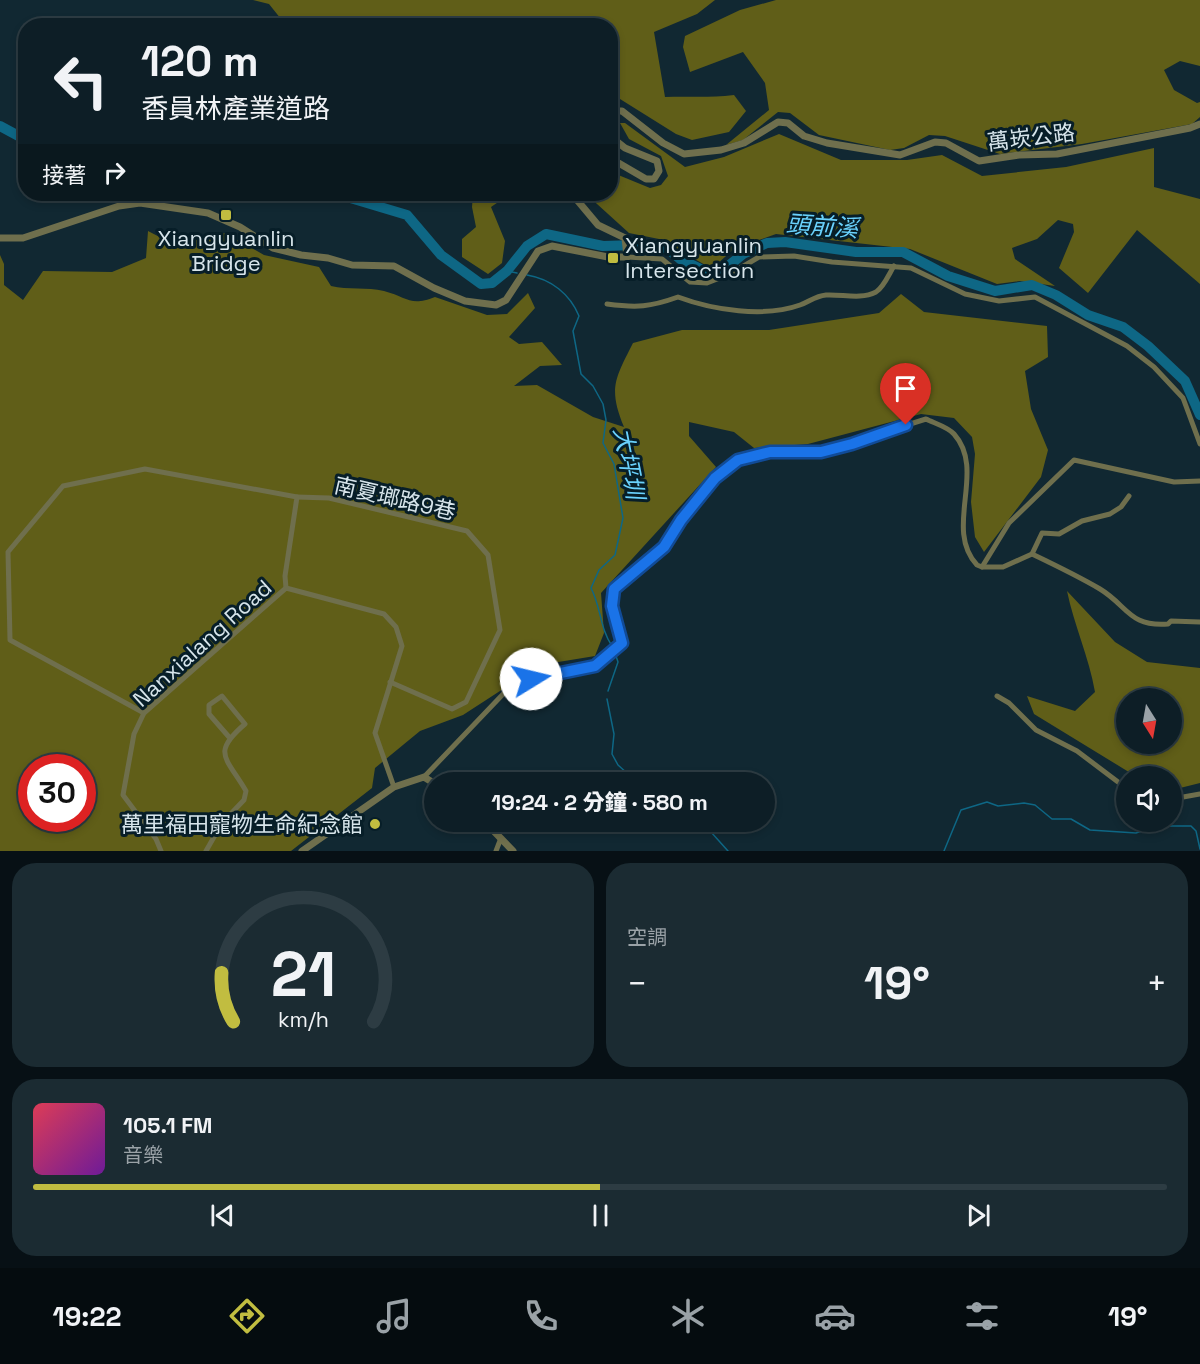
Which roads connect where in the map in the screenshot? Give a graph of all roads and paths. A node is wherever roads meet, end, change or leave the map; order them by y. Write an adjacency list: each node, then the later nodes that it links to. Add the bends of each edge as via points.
1 (618, 111): 2 (street, 萬崁公路, via 684,154 744,143 778,122 788,123 804,136 826,143 900,155 934,142 946,143 980,161 1057,154)
2 (1200, 124)
3 (618, 142): 4 (street, via 657,161 659,171 654,179 646,179)
4 (618, 163)
5 (578, 201): 7 (street, via 598,225 625,238)
6 (0, 238): 7 (street, via 23,238 119,206 140,203 208,213 273,248 352,265 394,266 465,301 496,305 506,300 538,251 552,246)
7 (627, 257): 8 (street, via 656,256 690,282 707,283 759,257 794,256)
8 (894, 266): 9 (street, via 878,291 863,297 825,295 801,305 770,309 726,310 678,297 631,308); 11 (street, via 911,268 965,294 999,301 1035,297 1127,346 1155,367 1183,398)
9 (606, 304)
10 (1200, 418): 11 (street)
11 (1192, 421): 12 (street)
12 (1200, 444)
13 (1200, 481): 17 (street, via 1174,482 1074,460 1009,523)
14 (1129, 496): 16 (street, via 1110,514 1083,521 1059,534 1042,533)
15 (297, 497): 18 (street); 20 (street, 南夏瑯路9巷, via 329,498 467,531 488,555 500,630 466,702 452,709); 22 (street, via 145,468 63,486 8,552 10,639)
16 (1032, 554): 17 (street, via 1003,567); 19 (street, via 1103,590 1125,612 1150,625)
17 (982, 567): 24 (street, via 967,551 962,528 967,459 954,433 926,419 821,452 770,452 738,460 715,478 664,547 614,589 612,606 622,643 595,666 531,679 506,691)
18 (286, 588): 20 (street, Nanxialang Road, via 384,614 396,627 402,646); 22 (street, Nanxialang Road)
19 (1200, 622)
20 (390, 682): 27 (street, Nanxialang Road, via 375,733)
21 (997, 696): 26 (street, via 1036,730 1077,751)
22 (144, 713): 32 (street, Nanxialang Road, via 134,734 123,795)
23 (229, 737): 23 (street, via 209,714 209,705 222,696 245,724); 33 (street, via 224,754 246,791 244,800 222,823)
24 (429, 772)
25 (424, 777): 27 (street)
26 (1116, 780)
27 (394, 787): 34 (street)
28 (1200, 794): 29 (street)
29 (1182, 797)
30 (495, 832): 31 (street)
31 (501, 838): 35 (street); 36 (street)
32 (161, 851)
33 (206, 851)
34 (302, 851)
35 (496, 851)
36 (513, 851)

